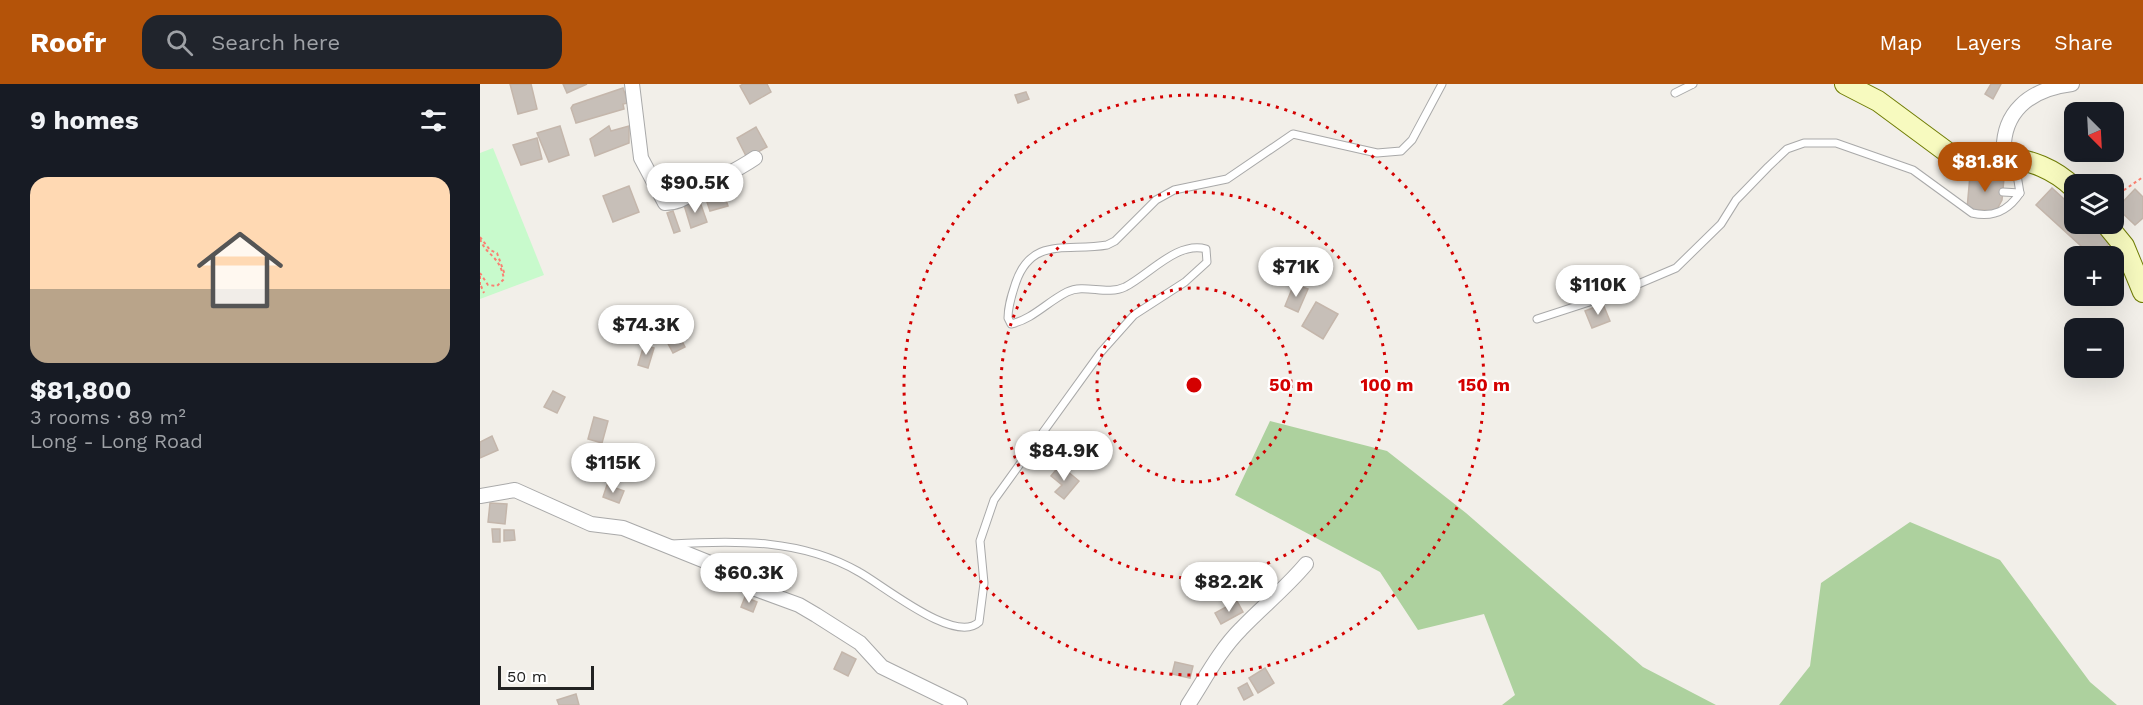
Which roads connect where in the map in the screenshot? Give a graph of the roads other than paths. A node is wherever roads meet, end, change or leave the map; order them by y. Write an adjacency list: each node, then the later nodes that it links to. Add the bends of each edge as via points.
1 (632, 84): 7 (street, via 641,158 664,203 686,198)
2 (1442, 84): 16 (lane, via 1412,140 1401,151 1377,153 1293,134 1227,179 1174,190 1156,200 1115,241 1093,248 1044,249 1031,256 1021,269 1012,295 1008,318 1011,324 1024,321 1077,288 1115,290 1126,286 1193,246 1206,249 1208,255 1207,262 1185,282 1134,315 1101,352 994,500 980,541 984,583 979,622 974,626 964,630 946,624 920,612 858,571 802,549 739,540)
3 (1693, 84): 6 (lane)
4 (1845, 84): 8 (main road, via 1878,101 1973,168)
5 (2072, 84): 8 (street, via 2039,91 2018,108 2003,144)
6 (1675, 93)
7 (755, 158)
8 (2010, 159): 9 (main road, via 2047,168); 11 (lane)
9 (2064, 178)
10 (2003, 192): 11 (lane)
11 (2020, 193): 14 (lane, via 2004,211 1983,216 1972,213 1913,170 1836,142 1804,143 1787,149 1768,167 1736,200 1721,224 1676,268 1617,293)
12 (2114, 234): 13 (main road, via 2124,246)
13 (2143, 292)
14 (1537, 319)
15 (480, 496): 16 (street, via 515,490 591,524 623,528)
16 (661, 544): 18 (street, via 716,565 750,587 799,605 860,643 882,667)
17 (1306, 564): 19 (street, via 1285,590 1241,628)
18 (960, 705)
19 (1188, 705)

